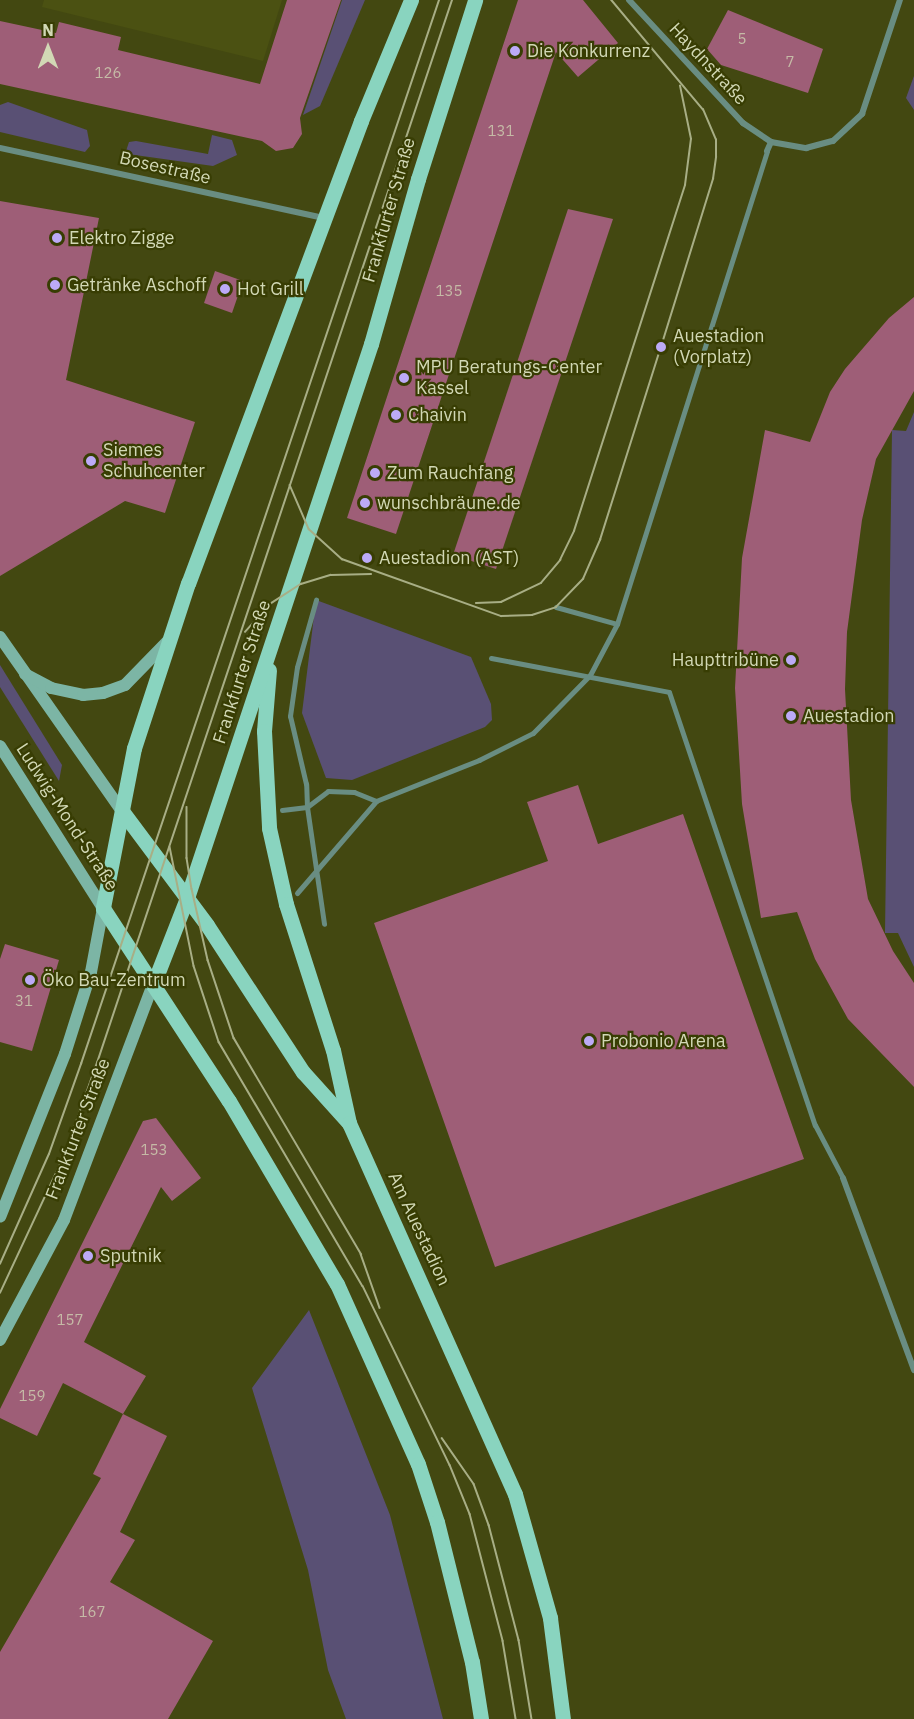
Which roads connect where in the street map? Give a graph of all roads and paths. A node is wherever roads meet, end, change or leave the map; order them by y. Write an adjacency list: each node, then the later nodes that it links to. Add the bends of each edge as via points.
1 (411, 0): 8 (main road, Frankfurter Straße)
2 (476, 0): 14 (main road, Frankfurter Straße)
3 (629, 0): 5 (street, Haydnstraße, via 743,123)
4 (900, 0): 5 (street, via 868,103 855,124 833,141 818,146)
5 (771, 142): 7 (street)
6 (0, 147): 8 (street, Bosestraße)
7 (767, 151): 11 (street)
8 (324, 218): 13 (main road, Frankfurter Straße)
9 (316, 600): 20 (street, via 297,667 290,716 306,784)
10 (556, 607): 11 (street)
11 (617, 624): 17 (street)
12 (0, 638): 16 (main road)
13 (170, 639): 16 (main road, via 125,685 103,693 83,695 51,688); 22 (main road, Frankfurter Straße, via 134,748)
14 (272, 645): 25 (main road, Frankfurter Straße); 29 (main road, via 264,731 269,828 302,960 333,1050)
15 (491, 658): 17 (street)
16 (22, 672): 22 (main road)
17 (590, 675): 19 (street, via 532,733 479,760); 30 (street, via 669,692 815,1125)
18 (0, 746): 26 (main road, Ludwig-Mond-Straße)
19 (376, 801): 20 (street, via 354,792 328,791); 23 (street)
20 (307, 807): 21 (street); 23 (street)
21 (282, 810)
22 (122, 811): 25 (main road, Am Auestadion); 26 (main road, Frankfurter Straße)
23 (319, 868): 24 (street); 27 (street)
24 (297, 893)
25 (187, 898): 28 (main road, Frankfurter Straße); 29 (main road, Am Auestadion, via 303,1072)
26 (103, 908): 28 (main road); 31 (main road, Frankfurter Straße, via 91,972 65,1054)
27 (324, 924)
28 (153, 986): 32 (main road, Frankfurter Straße, via 64,1220); 34 (main road, via 229,1101 337,1284 418,1464 440,1533 472,1662)
29 (349, 1123): 35 (main road, Am Auestadion, via 515,1494 550,1618)
30 (843, 1178): 33 (street)
31 (0, 1217)
32 (0, 1340)
33 (914, 1370)
34 (481, 1719)
35 (563, 1719)

